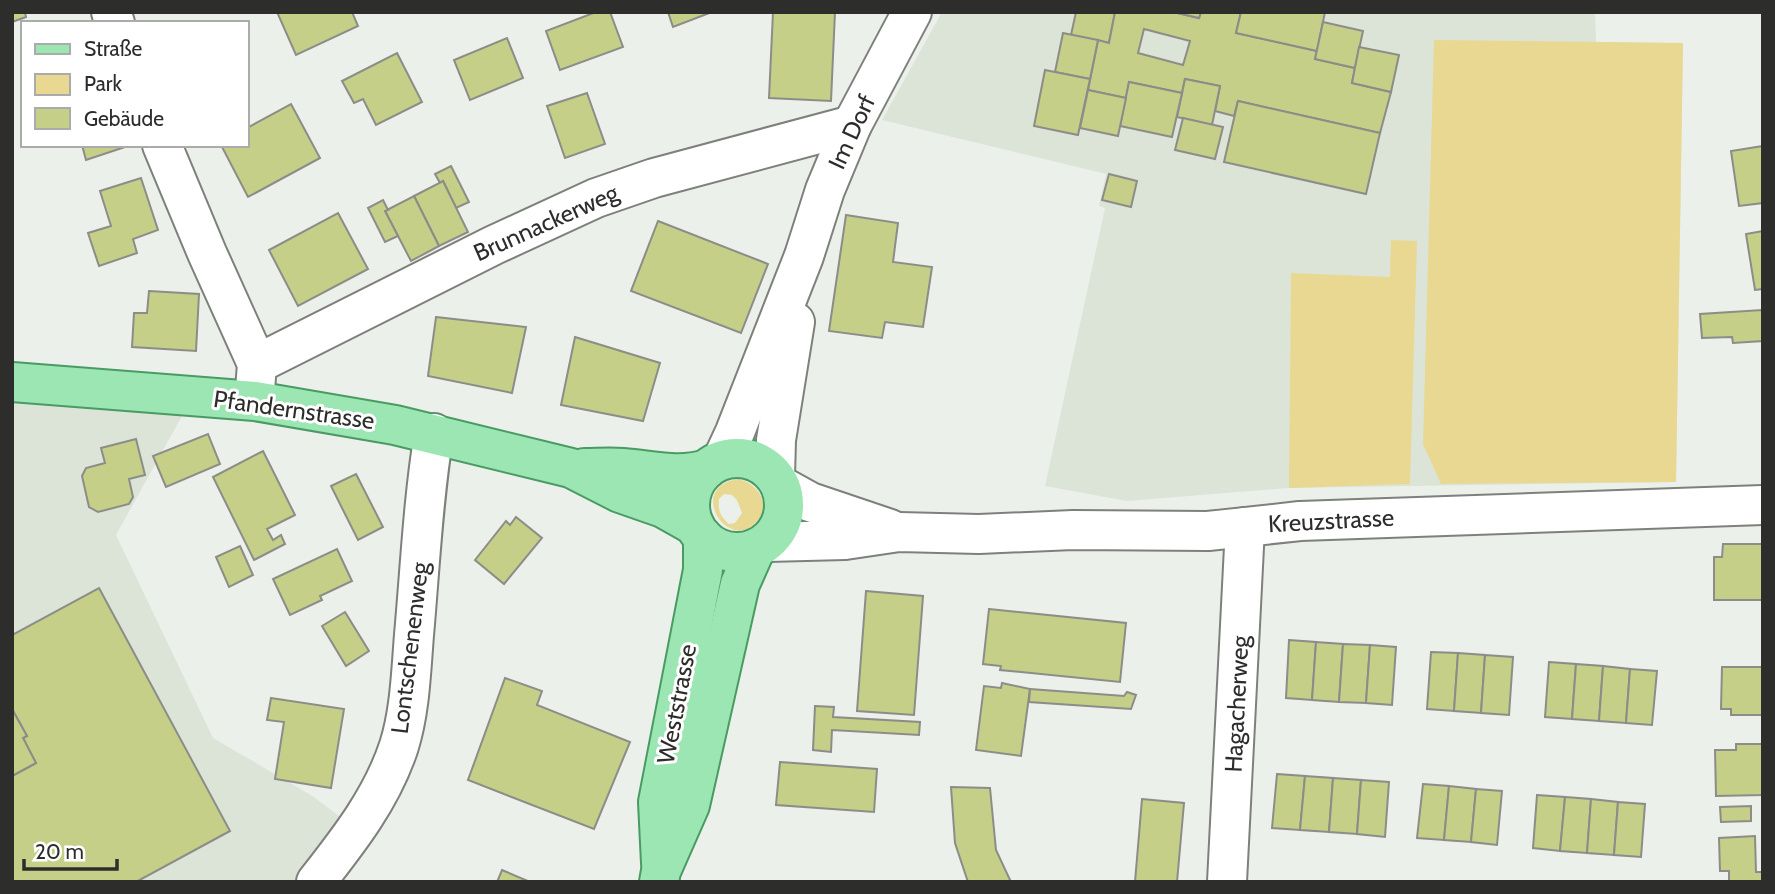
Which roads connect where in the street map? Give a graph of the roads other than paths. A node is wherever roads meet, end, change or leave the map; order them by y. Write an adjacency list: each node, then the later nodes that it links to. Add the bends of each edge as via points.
1 (912, 12): 2 (street, Im Dorf)
2 (852, 125): 4 (street, Im Dorf); 6 (street, Brunnackerweg, via 596,198 494,245)
3 (163, 147): 6 (street)
4 (804, 257): 8 (street, Im Dorf, via 735,432); 10 (street, Im Dorf, via 776,440)
5 (12, 382): 6 (main road, Pfandernstrasse)
6 (256, 382): 7 (main road, Pfandernstrasse, via 333,412)
7 (434, 433): 9 (main road, Pfandernstrasse); 17 (street, Lontschenenweg, via 410,683 399,746 357,830)
8 (714, 464): 9 (main road, Pfandernstrasse, via 688,474); 10 (main road, via 736,457 751,459); 13 (main road, via 699,476 691,495)
9 (570, 468): 13 (main road, Pfandernstrasse, via 663,508)
10 (778, 481): 14 (street, Kreuzstrasse, via 810,502); 15 (main road, via 784,497 782,521)
11 (1763, 505): 12 (street, Kreuzstrasse, via 1300,521)
12 (1245, 527): 14 (street, Kreuzstrasse); 18 (street, Hagacherweg)
13 (699, 531): 15 (main road, via 722,550); 16 (main road, Weststrasse, via 703,569 658,802)
14 (899, 532): 15 (street, Kreuzstrasse)
15 (762, 545): 16 (main road, Weststrasse, via 740,584 690,806)
16 (660, 877)
17 (316, 882)
18 (1227, 882)

